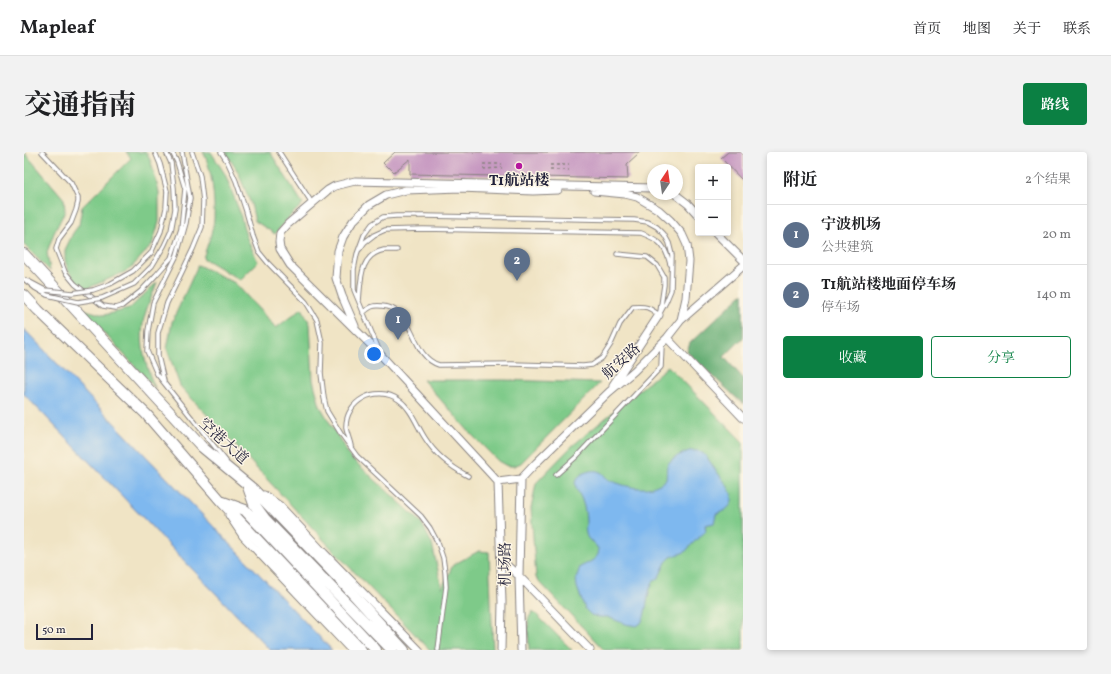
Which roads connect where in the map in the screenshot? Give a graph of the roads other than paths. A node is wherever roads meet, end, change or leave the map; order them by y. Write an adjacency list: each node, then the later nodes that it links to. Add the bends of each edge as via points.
1 (42, 152): 4 (lane, via 71,183 78,198 71,223 59,239 56,249 64,272 103,306 116,308 141,291 171,258 181,229 185,189)
2 (155, 152): 21 (lane, bridge, via 167,191 166,208 161,231 151,253 133,272 94,290 72,293 45,290)
3 (166, 152): 21 (lane, bridge, via 171,163 174,188 175,209 170,231 152,266 134,284 102,298 78,302 48,295)
4 (172, 152)
5 (182, 152): 30 (lane, via 190,198 186,223 177,255 153,303 148,332 147,351 157,374)
6 (192, 152): 30 (lane, via 203,194 202,227 168,303 158,333 158,356)
7 (221, 152): 33 (lane, via 236,181 259,252 306,302 317,320 322,343 321,373 325,405)
8 (279, 152): 11 (lane)
9 (647, 188): 11 (street, via 355,181 335,186)
10 (683, 200): 12 (street)
11 (312, 203): 27 (street, via 280,233 280,250 290,265)
12 (695, 211)
13 (719, 236): 18 (street)
14 (397, 250): 23 (lane, via 383,250 371,256 364,264)
15 (24, 254): 37 (main road, 空港大道, via 202,447)
16 (357, 254): 20 (lane, via 365,242 386,230 424,228 641,233 664,246); 20 (lane, via 364,235 372,224 383,217 634,220 648,222 664,234 672,255); 23 (lane, via 354,290)
17 (617, 254): 25 (lane, via 647,258 657,265 664,277)
18 (743, 260)
19 (743, 266): 26 (street, 航安路)
20 (671, 267): 25 (lane, via 671,290)
21 (24, 278)
22 (24, 295): 39 (main road, via 146,414)
23 (359, 303): 24 (lane)
24 (363, 314): 25 (lane, via 370,307 390,307 403,317 429,361 439,365 583,366 592,365 602,358 620,324 633,307 650,308); 29 (lane)
25 (659, 315): 31 (street)
26 (681, 320): 27 (street, via 690,261 687,245 682,234 659,210 637,197 625,194 585,190 460,188 406,190 386,195 353,221 338,251 336,278); 28 (street, 航安路)
27 (357, 331): 29 (street)
28 (664, 341): 31 (street, 航安路); 32 (street); 34 (lane, via 661,366 576,458)
29 (380, 354): 38 (street)
30 (165, 384): 37 (lane)
31 (609, 392): 36 (street, 航安路)
32 (742, 416)
33 (352, 449): 35 (lane, via 346,428 352,408 359,400 369,395 389,395 400,400 439,455); 48 (lane, via 421,516 438,543 443,558 446,587)
34 (556, 475)
35 (468, 476)
36 (521, 479): 38 (street); 41 (street, 机场路)
37 (243, 481): 45 (main road, via 254,504 265,519); 46 (main road, 空港大道, via 342,582); 47 (street, via 280,506)
38 (498, 482): 40 (street, 机场路)
39 (221, 501): 42 (street, via 243,536); 43 (main road); 44 (main road, via 245,510)
40 (501, 560): 41 (street); 49 (street, 机场路)
41 (518, 576): 50 (street, 机场路); 51 (street)
42 (351, 650)
43 (361, 650)
44 (376, 650)
45 (392, 650)
46 (404, 650)
47 (419, 650)
48 (438, 650)
49 (501, 650)
50 (521, 650)
51 (590, 650)

